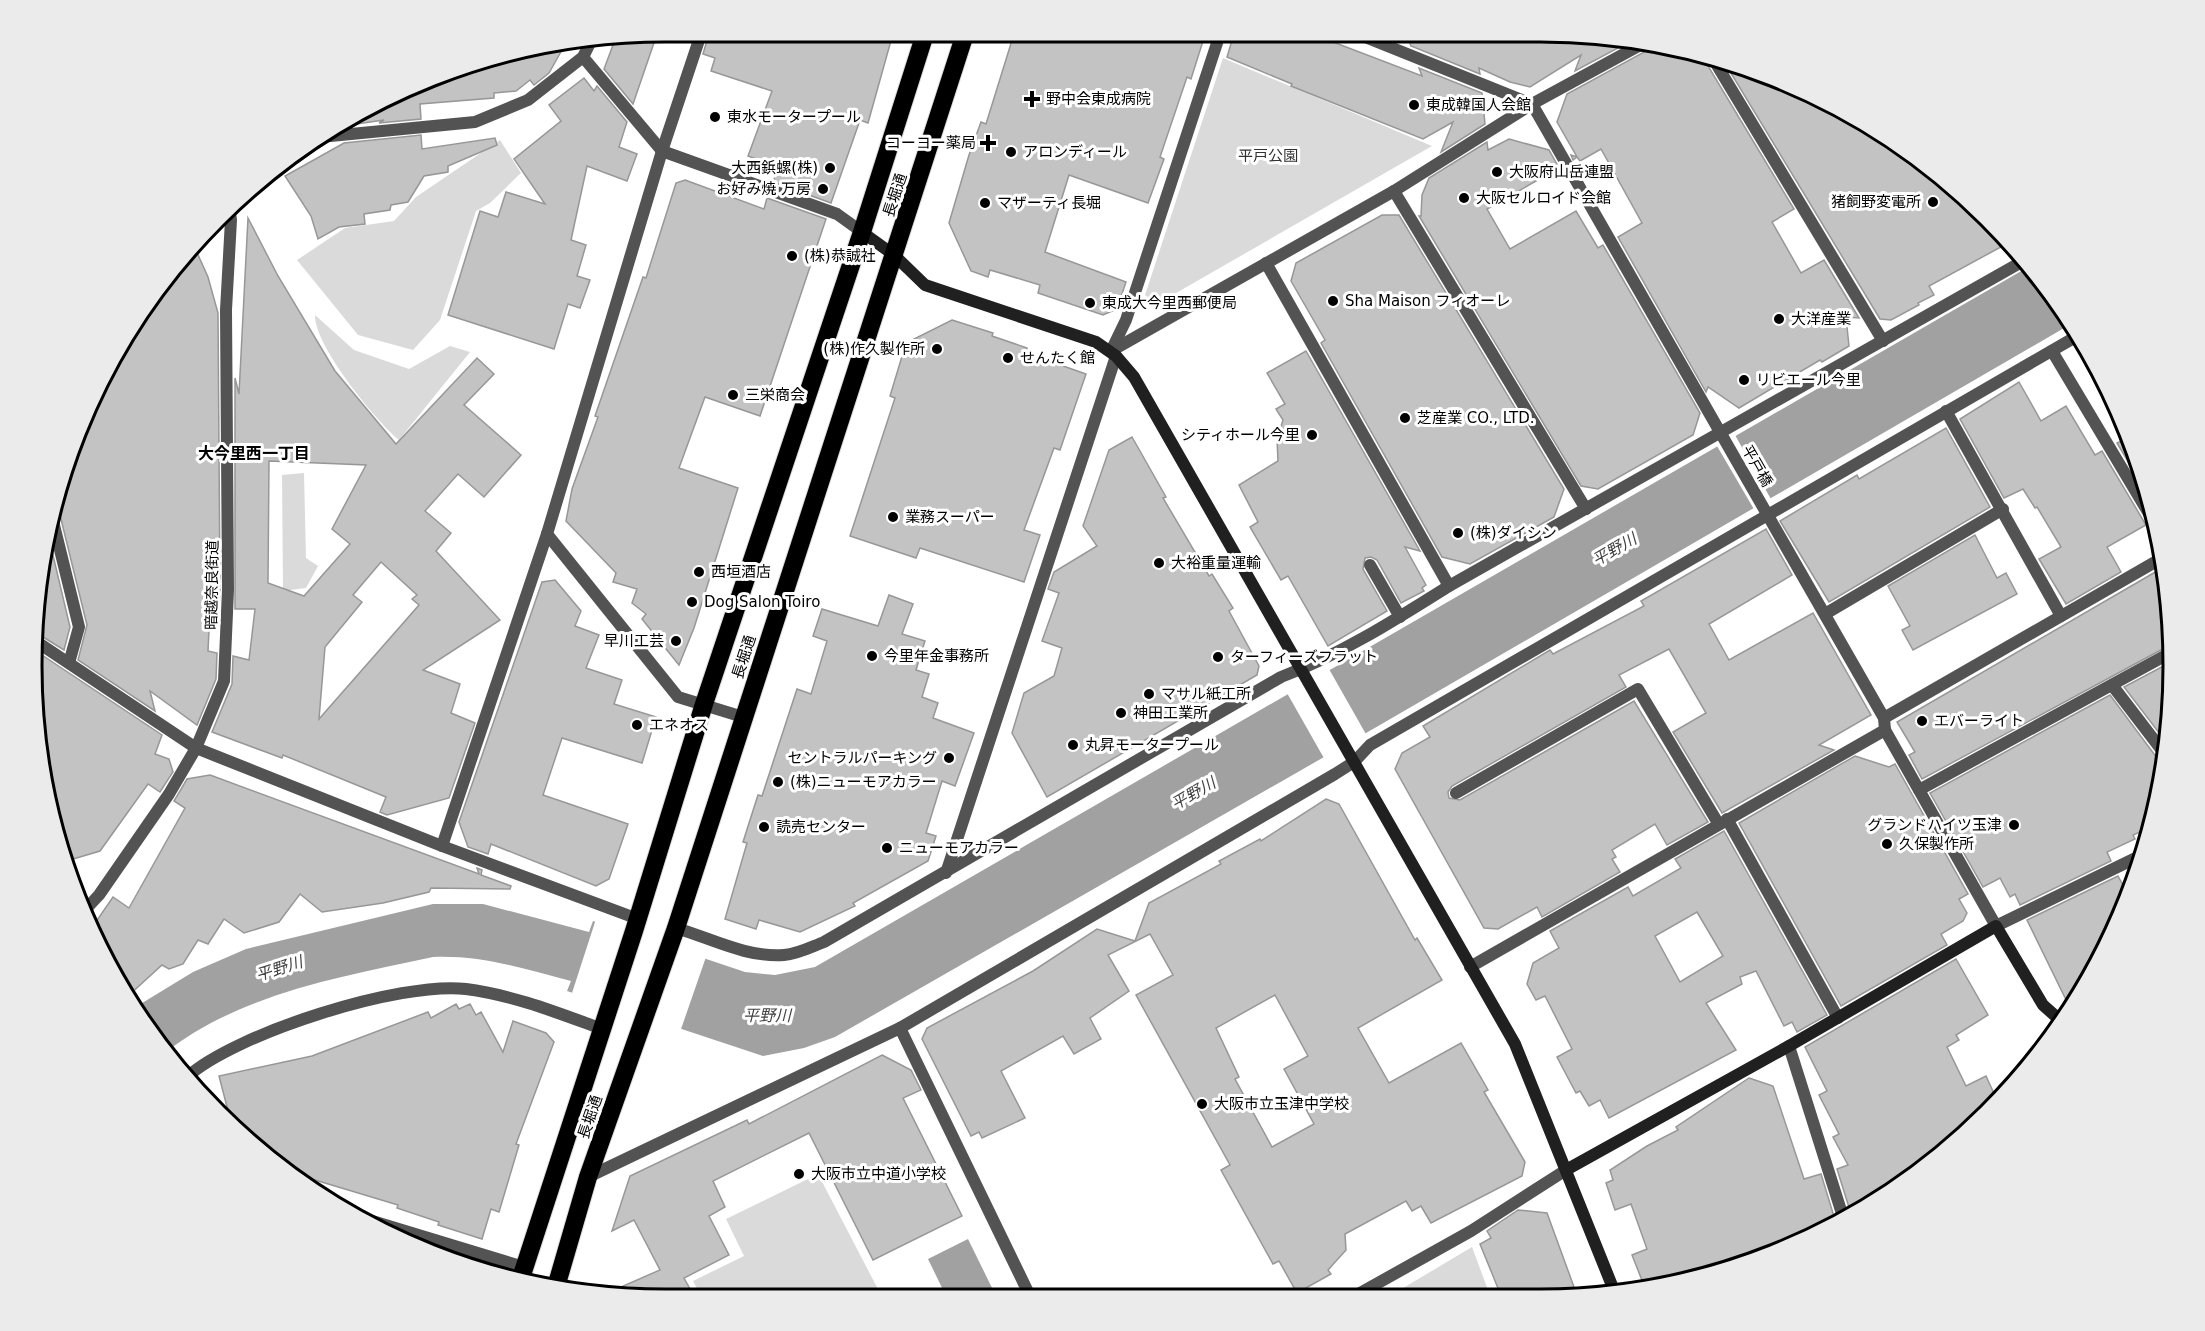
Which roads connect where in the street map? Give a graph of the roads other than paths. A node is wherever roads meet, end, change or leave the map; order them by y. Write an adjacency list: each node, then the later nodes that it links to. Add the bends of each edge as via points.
1 (698, 42): 12 (street)
2 (922, 42): 15 (highway, 長堀通)
3 (962, 42): 16 (highway, 長堀通)
4 (1217, 42): 22 (street)
5 (1387, 42): 10 (street)
6 (589, 47): 8 (street)
7 (1633, 49): 10 (street)
8 (584, 57): 11 (street, via 528,100 475,122); 12 (street)
9 (1719, 69): 19 (street)
10 (1532, 104): 13 (street); 24 (street, 平戸橋)
11 (339, 135)
12 (662, 151): 15 (street, via 837,214); 30 (street)
13 (1394, 191): 17 (street); 26 (street)
14 (230, 220): 46 (street, 暗越奈良街道, via 224,681)
15 (862, 232): 16 (street); 42 (highway, 長堀通)
16 (894, 255): 22 (street, via 925,285 1096,342); 43 (highway, 長堀通)
17 (1266, 263): 22 (street); 33 (street)
18 (2017, 265): 19 (street)
19 (1883, 340): 24 (street)
20 (2071, 340): 21 (street)
21 (2052, 351): 23 (street); 25 (street)
22 (1113, 354): 40 (street, via 1134,377); 53 (street)
23 (1946, 411): 27 (street); 28 (street)
24 (1723, 437): 26 (street); 28 (street, 平戸橋)
25 (2141, 500)
26 (1586, 509): 33 (street)
27 (2003, 509): 34 (street); 35 (street)
28 (1766, 510): 34 (street, 平戸橋); 47 (street, via 1370,745)
29 (56, 534): 39 (street, via 79,627)
30 (547, 534): 42 (street, via 678,697); 51 (street)
31 (2154, 562): 35 (street)
32 (1370, 565): 36 (street)
33 (1449, 586): 36 (street)
34 (1825, 614): 44 (street, 平戸橋)
35 (2061, 616): 44 (street)
36 (1400, 617): 40 (street)
37 (42, 646): 39 (street)
38 (2163, 657): 41 (street)
39 (69, 663): 46 (street)
40 (1304, 675): 47 (street); 53 (street, via 1281,677)
41 (2112, 685): 45 (street); 48 (street)
42 (704, 704): 43 (street); 55 (highway, 長堀通)
43 (743, 717): 57 (highway, 長堀通)
44 (1885, 724): 48 (street, 平戸橋); 50 (street)
45 (2158, 745)
46 (196, 748): 51 (street); 54 (street, 暗越奈良街道)
47 (1354, 762): 58 (street); 61 (street)
48 (1919, 790): 56 (street, 平戸橋)
49 (1456, 793): 50 (street, via 1638,689)
50 (1723, 821): 58 (street); 60 (street)
51 (442, 846): 55 (street)
52 (2132, 860): 56 (street)
53 (946, 873): 57 (street, via 824,942 786,955 754,954)
54 (90, 905)
55 (636, 925): 62 (highway, 長堀通)
56 (1996, 926): 59 (street, via 2043,1005); 60 (street)
57 (673, 935): 66 (highway, 長堀通)
58 (1470, 967): 65 (street, via 1515,1044)
59 (2055, 1016)
60 (1838, 1018): 63 (street)
61 (900, 1028): 66 (street); 72 (street)
62 (602, 1029): 64 (street, via 499,995 434,989 308,1016 222,1052); 69 (highway, 長堀通)
63 (1789, 1046): 65 (street); 67 (street)
64 (193, 1072)
65 (1566, 1170): 71 (street); 73 (street, via 1471,1231)
66 (588, 1177): 70 (highway, 長堀通)
67 (1841, 1211)
68 (407, 1233): 69 (street)
69 (523, 1272)
70 (558, 1279)
71 (1611, 1285)
72 (1027, 1289)
73 (1367, 1289)

